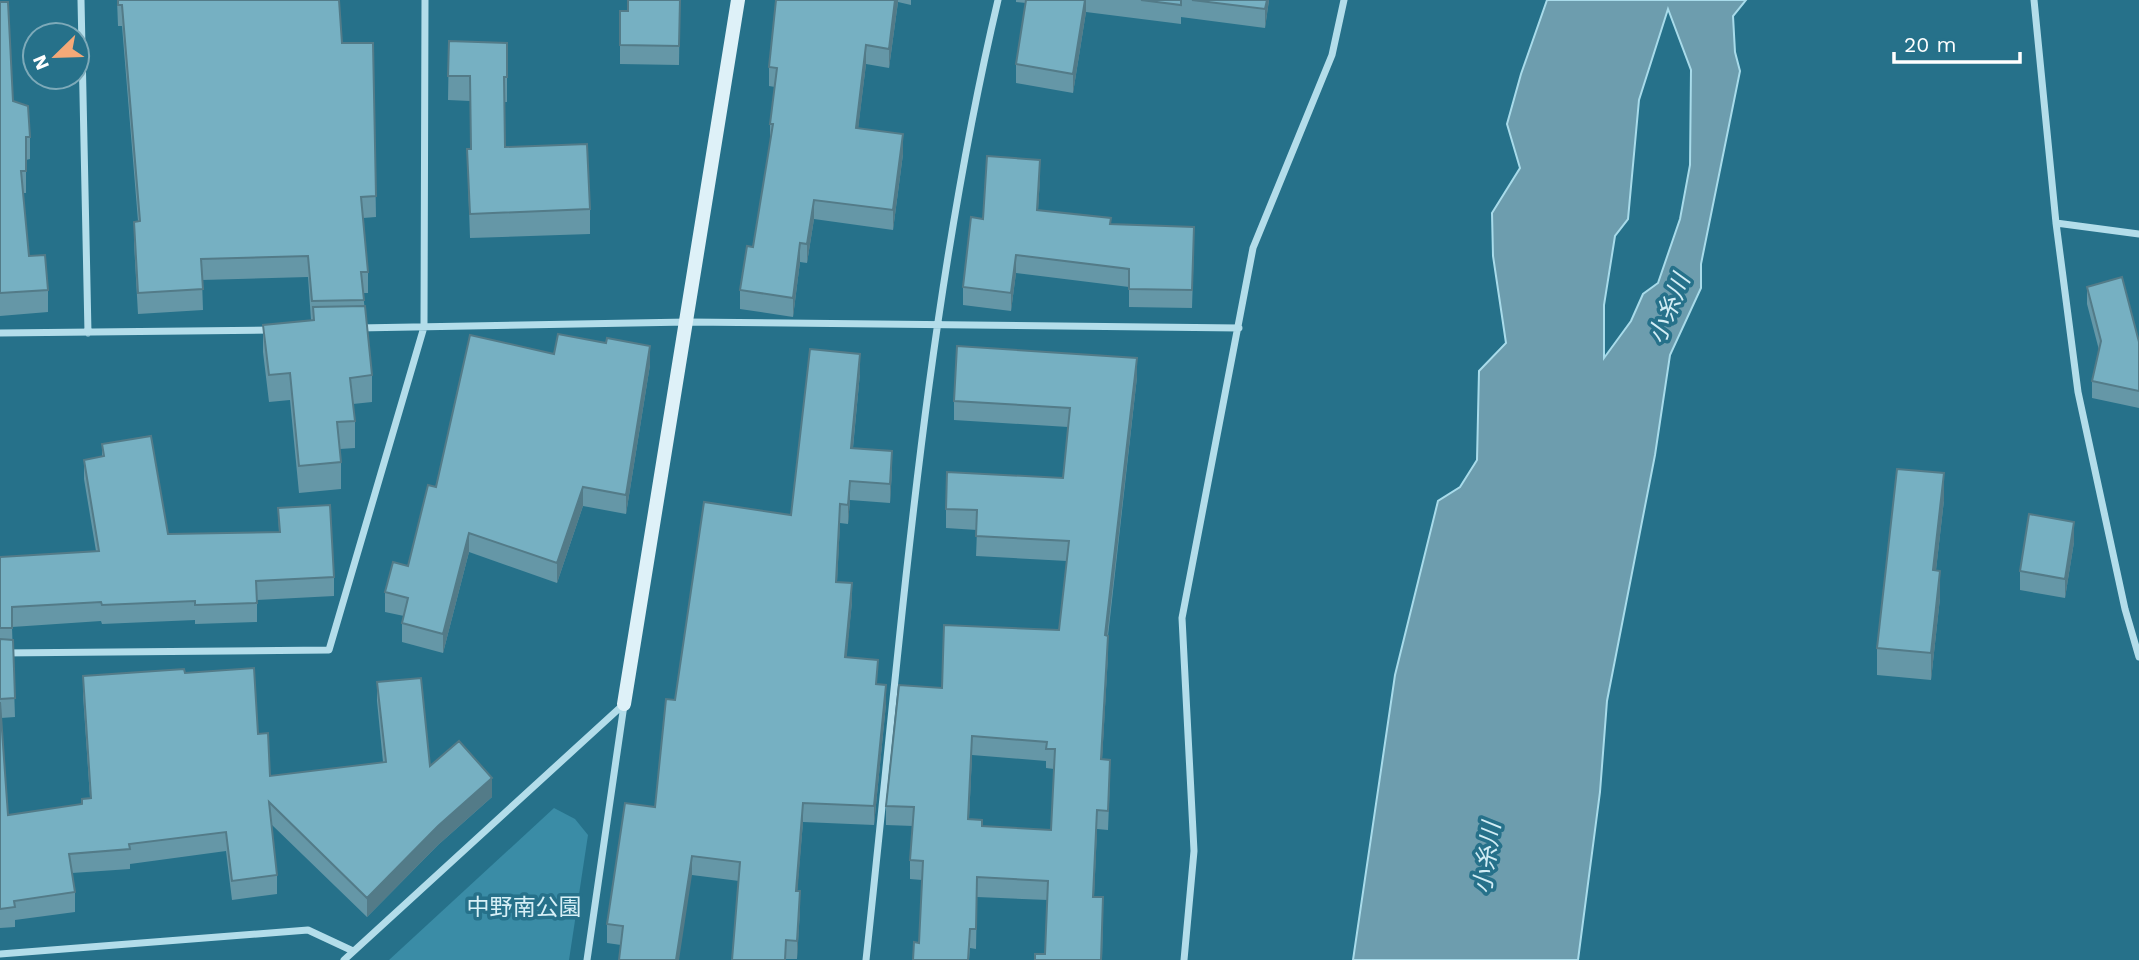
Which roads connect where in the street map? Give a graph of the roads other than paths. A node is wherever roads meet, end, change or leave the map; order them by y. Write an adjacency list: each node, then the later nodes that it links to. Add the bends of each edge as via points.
1 (81, 0): 16 (street)
2 (425, 0): 11 (street)
3 (738, 0): 9 (street)
4 (998, 0): 10 (street)
5 (1344, 0): 13 (street, via 1332,55 1253,248)
6 (2034, 0): 7 (street)
7 (2056, 223): 8 (street); 18 (street, via 2078,392)
8 (2139, 234)
9 (688, 322): 10 (street); 11 (street); 19 (street)
10 (936, 325): 13 (street); 24 (street)
11 (424, 327): 12 (street); 17 (street, via 329,650)
12 (344, 328)
13 (1239, 328): 25 (street, via 1182,618 1195,851)
14 (276, 330): 16 (street)
15 (0, 333): 16 (street)
16 (88, 333)
17 (0, 653)
18 (2139, 657)
19 (624, 704): 20 (street); 23 (street)
20 (353, 951): 21 (street, via 308,930); 22 (street)
21 (0, 954)
22 (344, 960)
23 (587, 960)
24 (866, 960)
25 (1184, 960)

